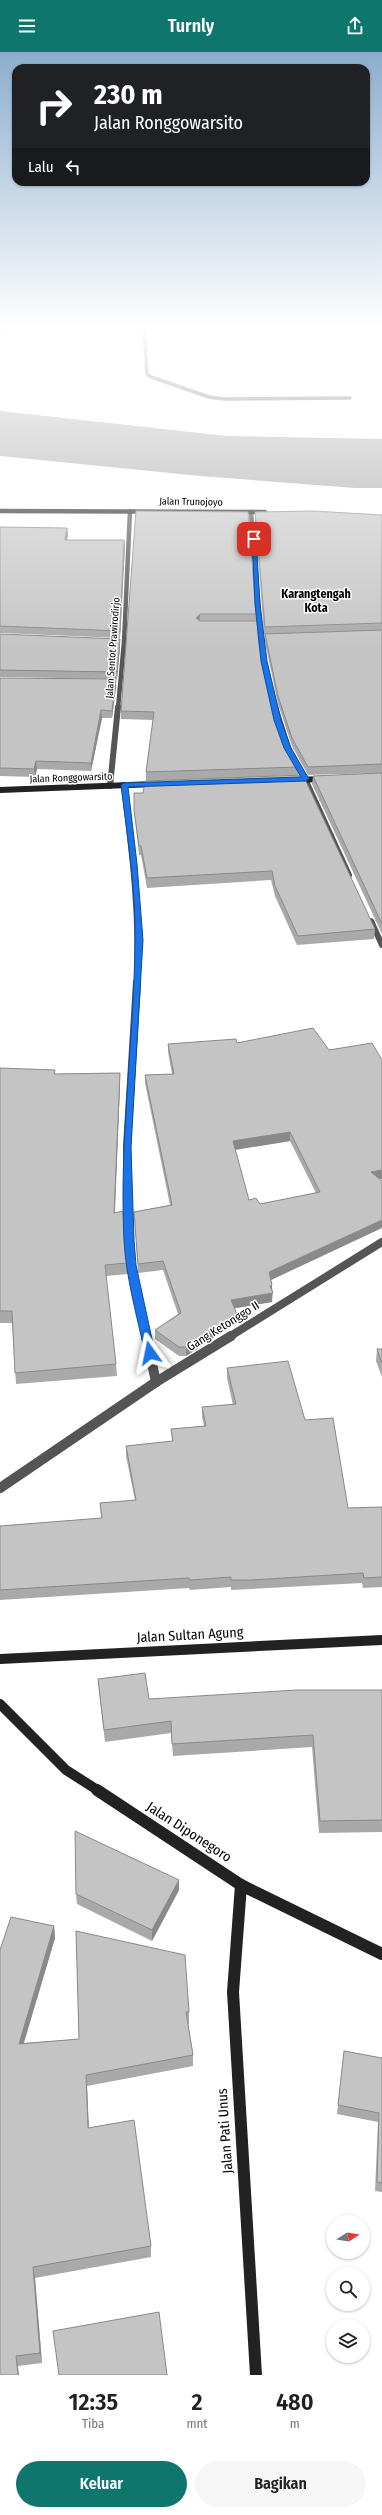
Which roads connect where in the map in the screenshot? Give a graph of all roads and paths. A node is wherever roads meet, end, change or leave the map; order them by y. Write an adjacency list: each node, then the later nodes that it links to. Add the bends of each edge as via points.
1 (130, 510): 2 (street, Jalan Trunojoyo); 3 (street, Jalan Trunojoyo); 10 (street, Jalan Sentot Prawirodirjo)
2 (0, 511)
3 (251, 512): 4 (street, Jalan Trunojoyo); 6 (street)
4 (274, 512)
5 (252, 625): 6 (street)
6 (259, 625): 7 (street)
7 (261, 638): 8 (street); 13 (street, via 278,720 288,748)
8 (268, 638)
9 (116, 642): 10 (street)
10 (124, 642): 12 (street, Jalan Sentot Prawirodirjo)
11 (112, 683): 12 (street)
12 (120, 683): 18 (street, Jalan Sentot Prawirodirjo)
13 (306, 779): 14 (street); 15 (street); 20 (street)
14 (328, 779)
15 (290, 780)
16 (164, 784): 17 (street, Jalan Ronggowarsito)
17 (124, 785): 18 (street, Jalan Ronggowarsito); 24 (street, via 134,864 139,940 127,1147 129,1240 131,1265)
18 (110, 786): 19 (street, Jalan Ronggowarsito)
19 (0, 790)
20 (354, 885)
21 (366, 912): 22 (street)
22 (382, 945)
23 (382, 1242): 24 (street, Gang Ketonggo II)
24 (156, 1382): 25 (street, Gang Ketonggo II)
25 (0, 1488)
26 (382, 1640): 27 (street, Jalan Sultan Agung)
27 (0, 1660)
28 (0, 1704): 29 (street, Jalan Diponegoro, via 66,1770)
29 (240, 1885): 30 (street, Jalan Diponegoro); 31 (street, Jalan Pati Unus, via 233,1992)
30 (382, 1954)
31 (256, 2375)

